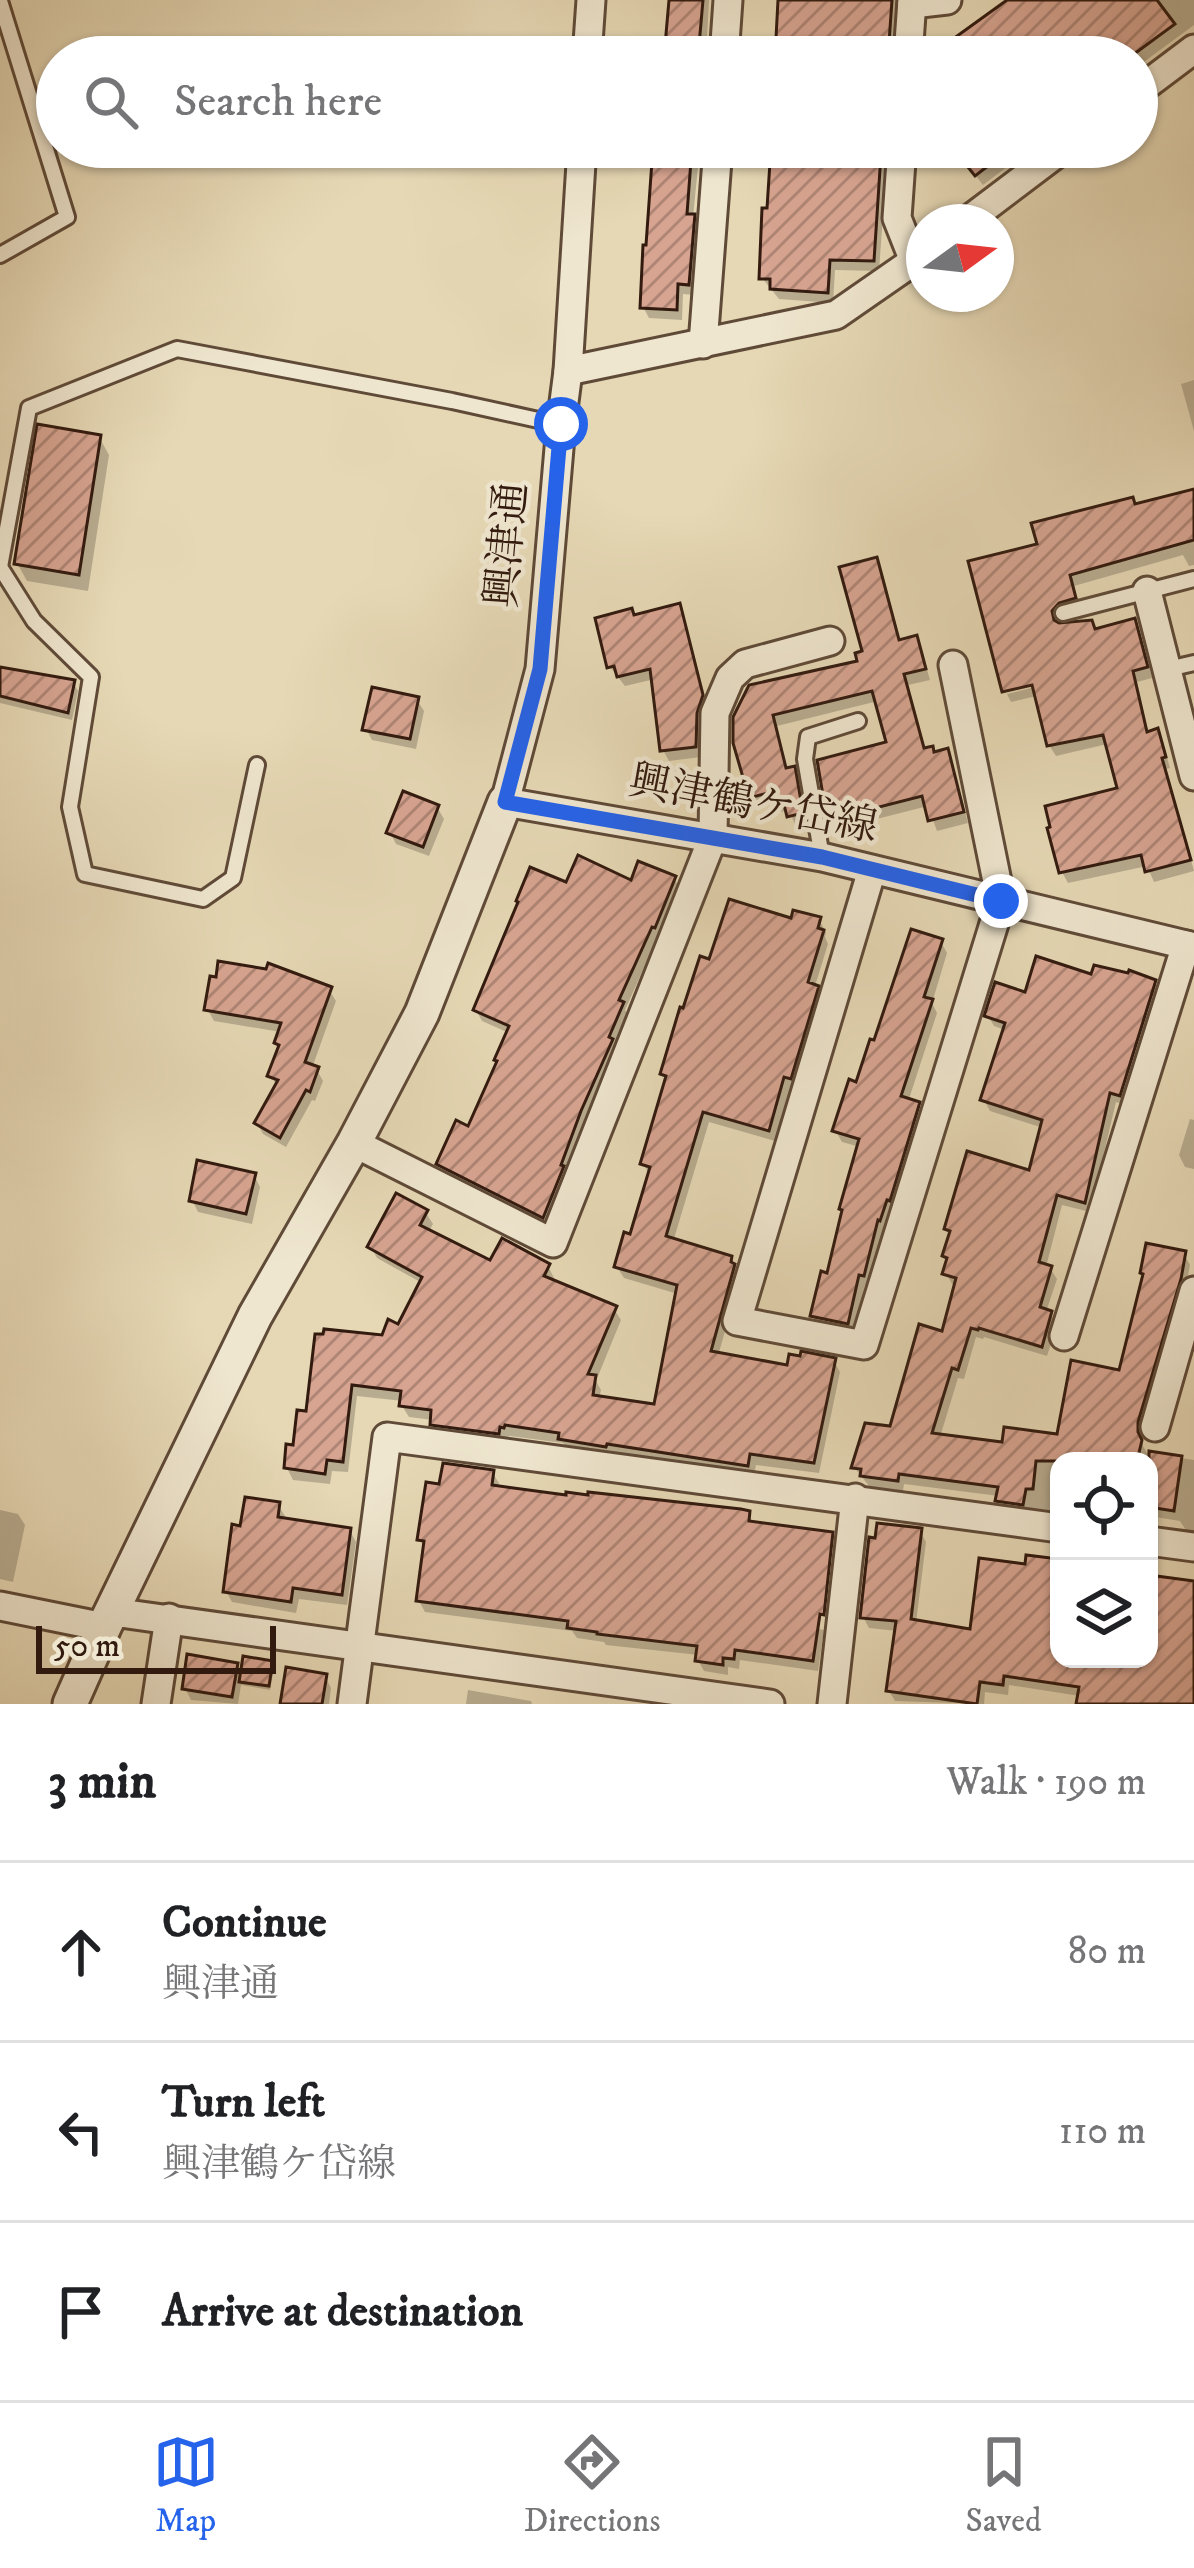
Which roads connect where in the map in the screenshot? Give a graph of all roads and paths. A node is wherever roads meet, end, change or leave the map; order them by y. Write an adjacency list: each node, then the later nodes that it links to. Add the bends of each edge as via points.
1 (591, 0): 6 (street)
2 (728, 0): 7 (street)
3 (947, 0): 5 (street)
4 (0, 1): 11 (lane)
5 (912, 2): 8 (street)
6 (588, 36)
7 (725, 36)
8 (910, 36)
9 (1194, 49): 10 (street)
10 (1158, 76)
11 (36, 117)
12 (52, 168): 19 (lane, via 67,217)
13 (581, 168): 22 (street, 興津通)
14 (716, 168): 21 (street)
15 (901, 168): 18 (street, via 897,218)
16 (1037, 168): 17 (street)
17 (990, 204)
18 (906, 234)
19 (0, 255)
20 (906, 266): 21 (street, via 836,315)
21 (703, 344): 22 (street)
22 (568, 370): 23 (street, 興津通)
23 (561, 424): 24 (lane, via 177,349 28,408); 34 (street, 興津通, via 540,669)
24 (0, 567): 32 (lane, via 34,621 91,676 70,807 85,874 203,899 233,878)
25 (1194, 579): 26 (lane)
26 (1148, 590): 27 (lane); 30 (street)
27 (1063, 613)
28 (830, 640): 35 (street, via 745,664 730,678 715,713)
29 (953, 665): 38 (street)
30 (1181, 666): 33 (street)
31 (858, 721): 36 (lane, via 808,737)
32 (257, 765)
33 (1194, 776)
34 (505, 802): 35 (street, 興津鶴ケ岱線); 40 (street, via 422,1013)
35 (713, 837): 36 (street, 興津鶴ケ岱線); 40 (street, via 553,1243)
36 (822, 857): 37 (street, 興津鶴ケ岱線)
37 (872, 870): 38 (street, 興津鶴ケ岱線); 38 (street, via 736,1321 864,1345)
38 (1001, 901): 39 (street, 興津鶴ケ岱線)
39 (1190, 946): 42 (street)
40 (354, 1142): 50 (street, via 255,1316)
41 (1194, 1291): 43 (street)
42 (1064, 1336)
43 (1155, 1427)
44 (855, 1498): 45 (street); 51 (street, via 387,1437); 56 (street)
45 (1050, 1527)
46 (1158, 1541): 47 (street)
47 (1194, 1547)
48 (0, 1606): 50 (street)
49 (169, 1618): 50 (street); 51 (street); 53 (street)
50 (109, 1619): 52 (street)
51 (361, 1644): 54 (street); 55 (street)
52 (70, 1704)
53 (156, 1704)
54 (352, 1704)
55 (770, 1704)
56 (832, 1704)

